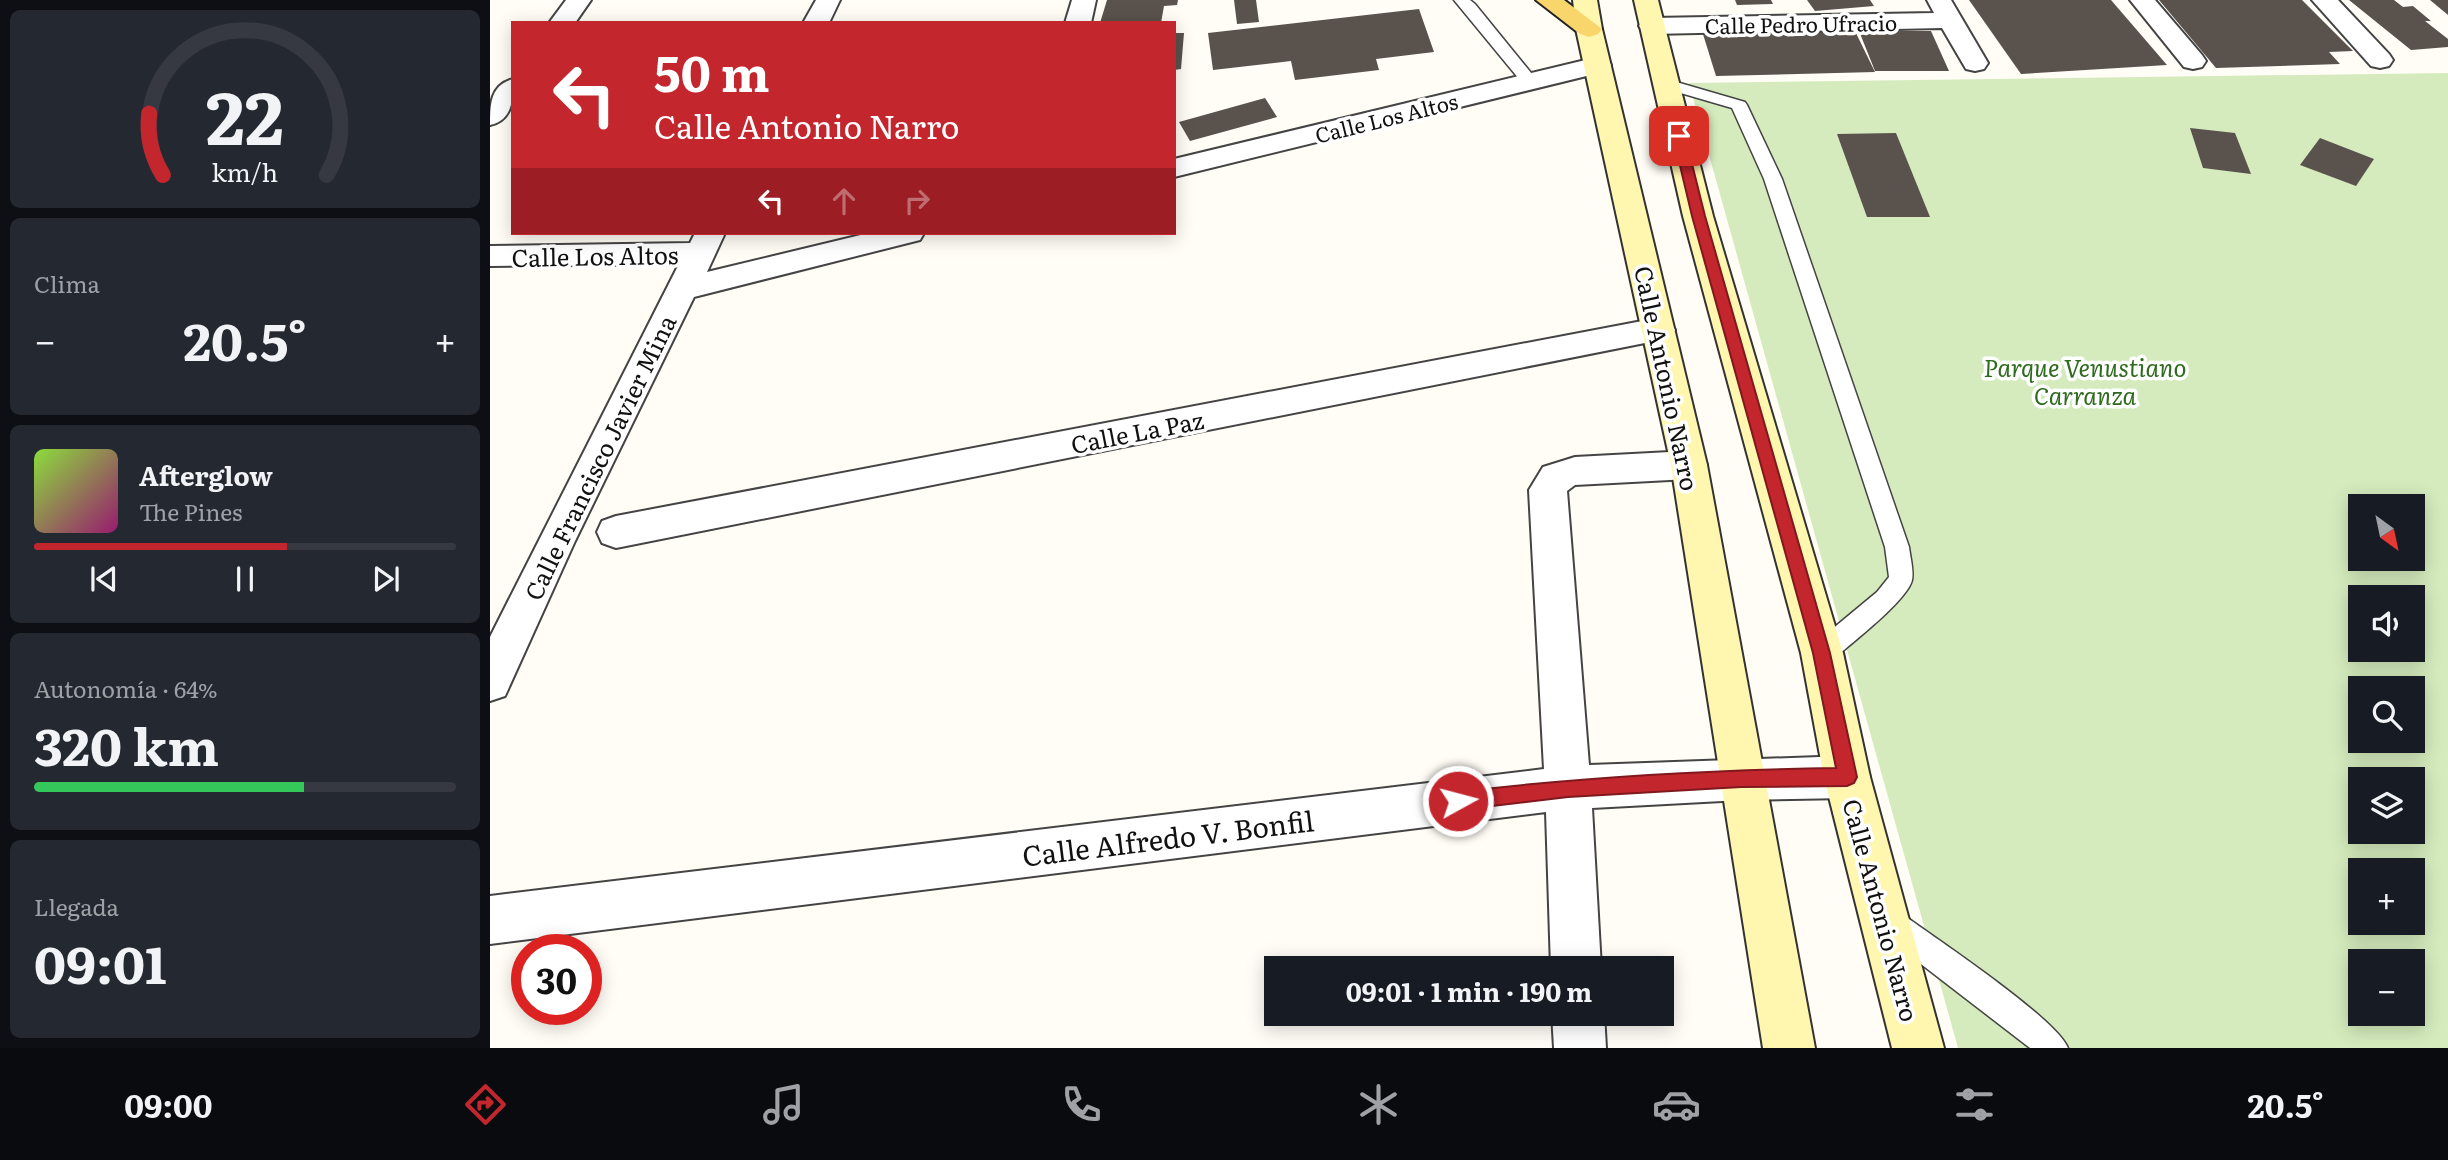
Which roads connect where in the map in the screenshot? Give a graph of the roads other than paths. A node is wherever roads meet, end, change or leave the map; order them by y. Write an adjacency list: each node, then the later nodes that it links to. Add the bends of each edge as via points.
1 (579, 0): 10 (street)
2 (828, 0): 11 (street)
3 (1084, 0): 12 (street)
4 (1461, 0): 17 (lane)
5 (1548, 0): 13 (main road)
6 (2142, 0): 15 (street)
7 (2324, 0): 14 (street)
8 (1945, 10): 9 (street, Calle Pedro Ufracio); 16 (street, Calle Pedro Ufracio)
9 (1649, 13): 18 (main road, Calle Antonio Narro)
10 (563, 21)
11 (817, 21)
12 (1079, 21)
13 (1591, 31): 17 (street, Calle Los Altos); 26 (main road, Calle Antonio Narro)
14 (2381, 60)
15 (2193, 61)
16 (1975, 63)
17 (1530, 82): 21 (street, Calle Los Altos)
18 (1666, 84): 29 (main road, Calle Antonio Narro, via 1698,216); 29 (lane, via 1739,105 1773,179 1898,547 1901,579 1885,599)
19 (511, 90): 20 (street)
20 (490, 117)
21 (1176, 168)
22 (901, 235): 25 (street, Calle Los Altos)
23 (705, 243): 24 (street, Calle Los Altos); 25 (street, Calle Francisco Javier Mina)
24 (490, 256)
25 (681, 289): 30 (street, Calle Francisco Javier Mina)
26 (1658, 330): 27 (main road, Calle Antonio Narro); 28 (street, Calle La Paz)
27 (1689, 465): 32 (main road, Calle Antonio Narro); 33 (street, via 1575,471 1556,477 1548,490)
28 (616, 532)
29 (1822, 653): 31 (main road, Calle Antonio Narro)
30 (490, 682)
31 (1847, 777): 32 (street, Calle Alfredo V. Bonfil); 34 (main road, Calle Antonio Narro)
32 (1741, 779): 33 (street, Calle Alfredo V. Bonfil); 39 (main road, Calle Antonio Narro)
33 (1568, 788): 35 (street, Calle Alfredo V. Bonfil); 36 (street)
34 (1885, 919): 40 (main road, Calle Antonio Narro); 41 (lane)
35 (490, 920)
36 (1575, 956)
37 (1579, 1026): 38 (street)
38 (1580, 1048)
39 (1789, 1048)
40 (1918, 1048)
41 (2053, 1048)

